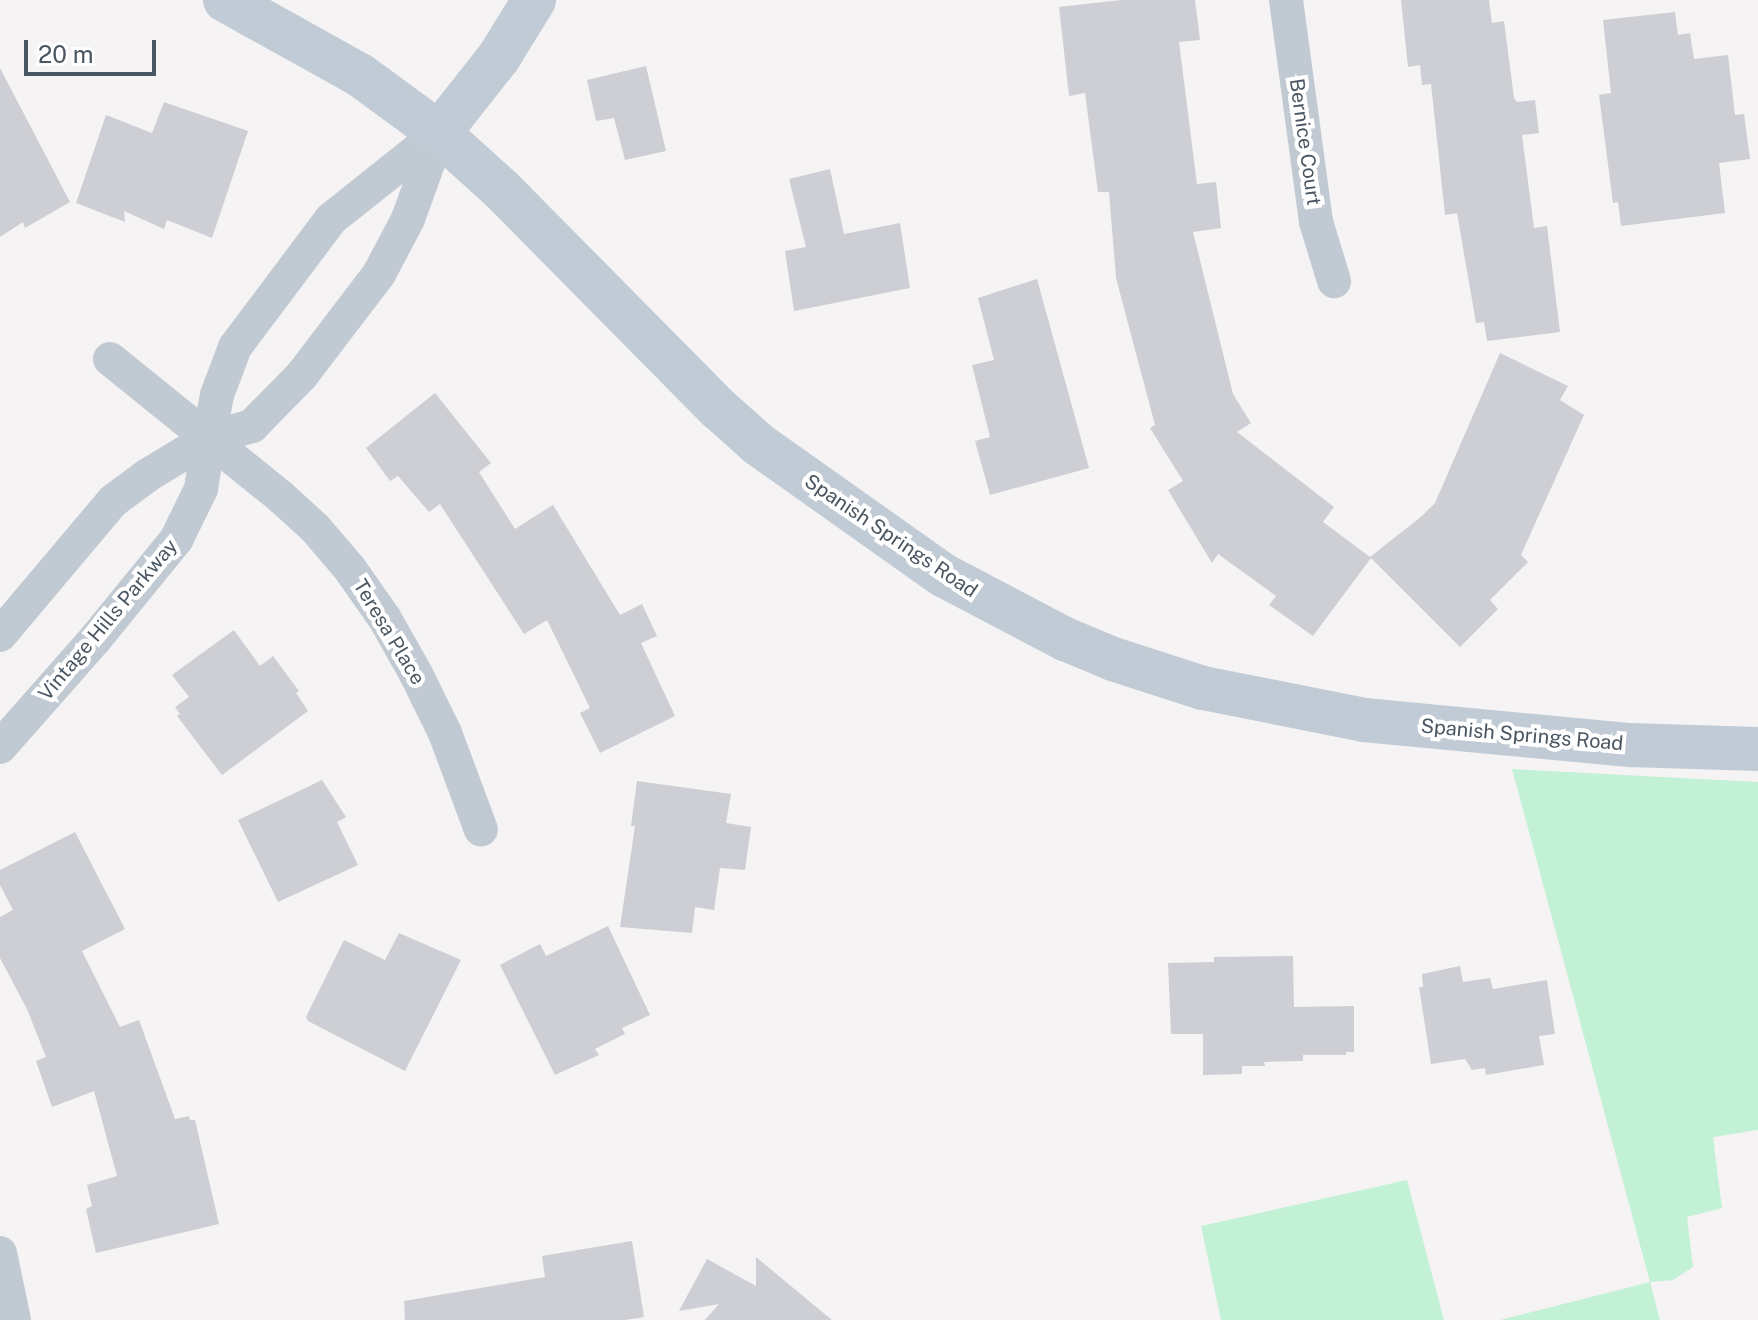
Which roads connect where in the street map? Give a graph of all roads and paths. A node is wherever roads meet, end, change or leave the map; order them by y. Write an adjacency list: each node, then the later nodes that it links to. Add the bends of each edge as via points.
1 (225, 0): 4 (street, Spanish Springs Road, via 360,75)
2 (534, 0): 4 (street, Vintage Hills Parkway, via 499,57)
3 (1286, 0): 5 (street, Bernice Court, via 1316,222)
4 (439, 133): 7 (street, Vintage Hills Parkway, via 331,219 235,347 217,395); 7 (street, Vintage Hills Parkway, via 408,219 369,287 302,375 252,426); 10 (street, Spanish Springs Road, via 758,444 943,575 1065,639 1203,688 1364,720 1615,744)
5 (1334, 281)
6 (110, 359): 7 (street, Teresa Place)
7 (209, 438): 8 (street, Vintage Hills Parkway, via 113,501); 9 (street, Vintage Hills Parkway, via 201,489 176,540); 11 (street, Teresa Place, via 315,528 385,619 445,733)
8 (0, 635)
9 (0, 747)
10 (1758, 749)
11 (481, 830)
12 (0, 1253): 13 (street)
13 (14, 1320)

